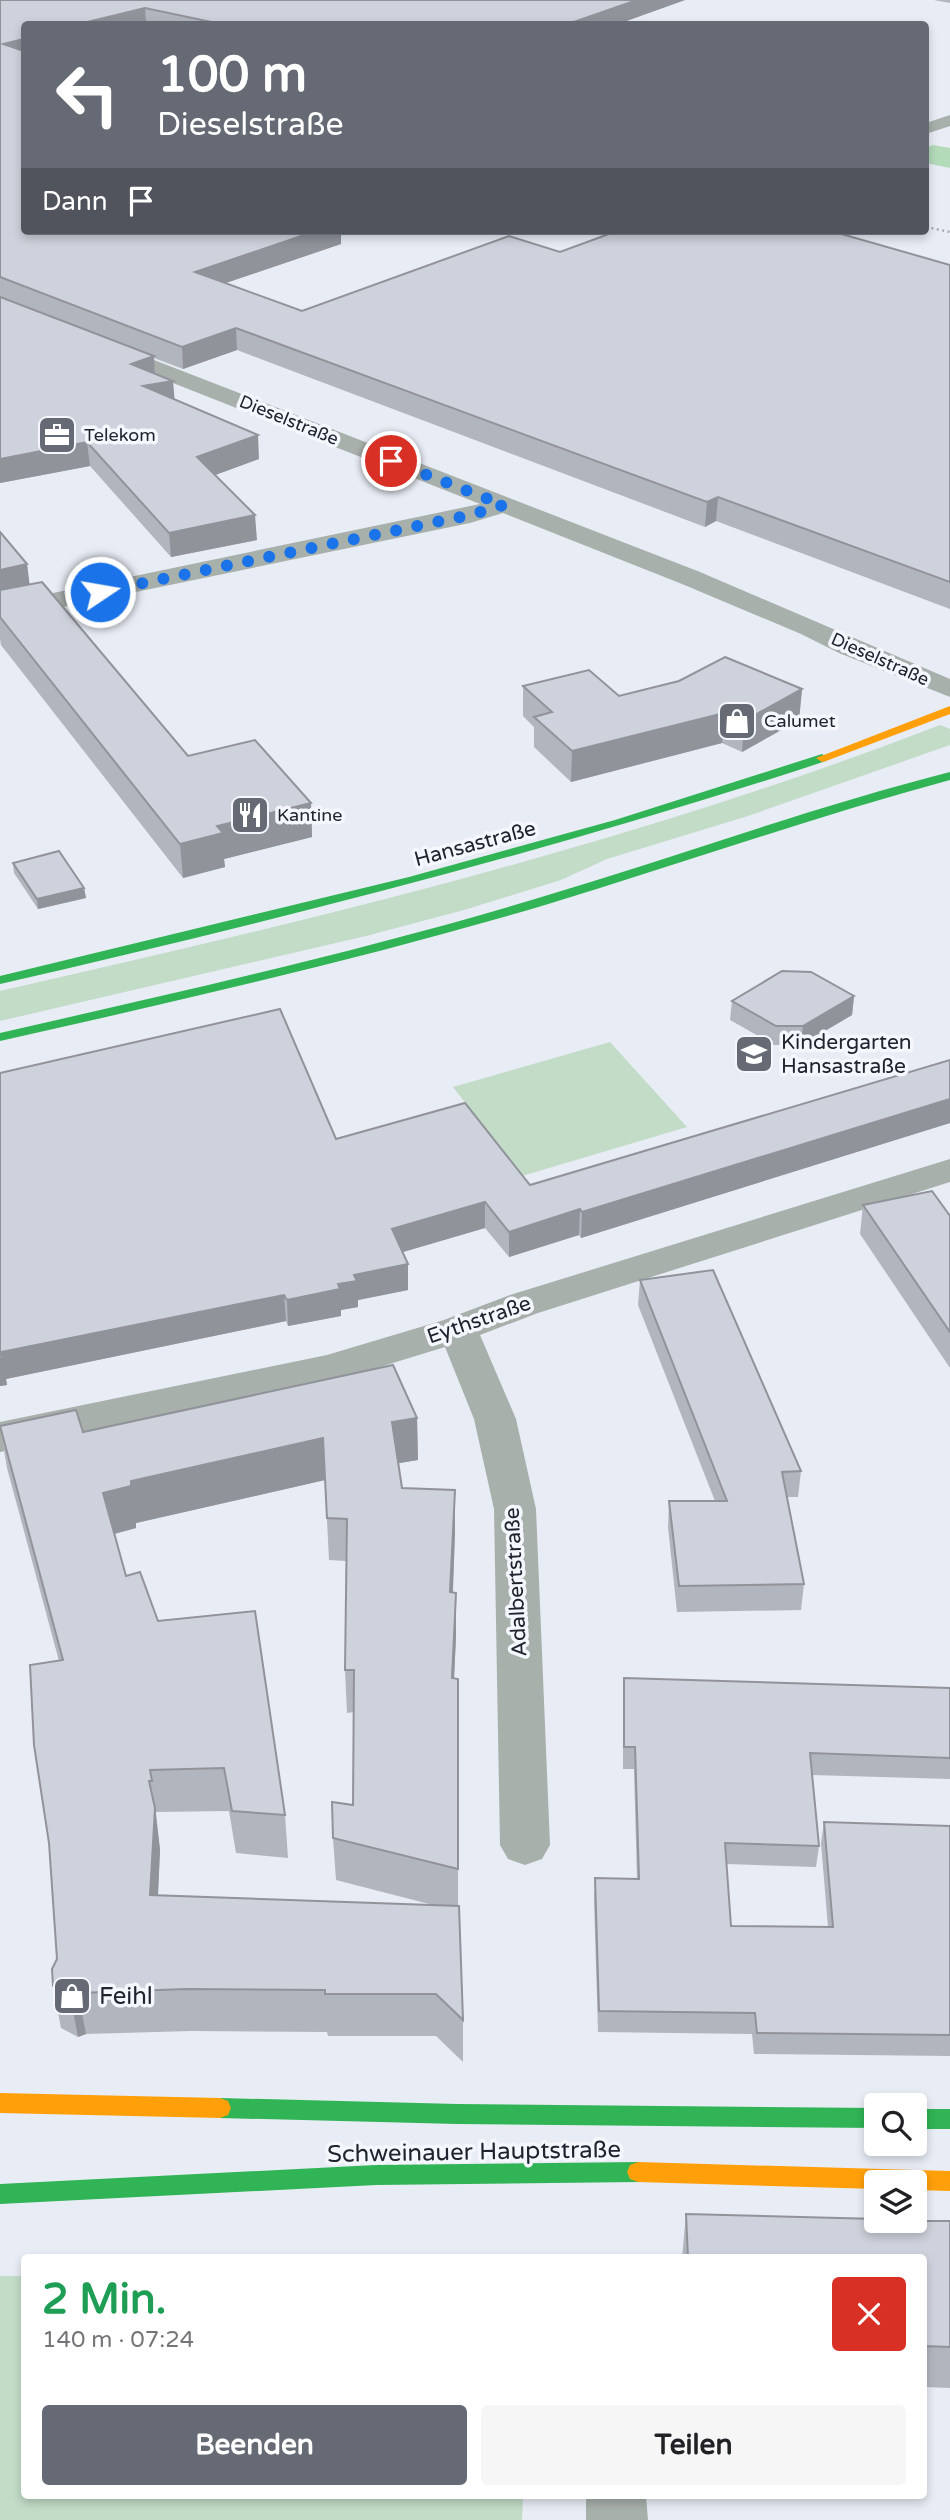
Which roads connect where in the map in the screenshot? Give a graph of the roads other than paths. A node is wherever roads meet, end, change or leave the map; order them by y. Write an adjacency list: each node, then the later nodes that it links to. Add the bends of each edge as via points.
1 (950, 120): 2 (street)
2 (929, 128)
3 (86, 341): 4 (street, Dieselstraße)
4 (504, 505): 5 (street); 6 (street, Dieselstraße)
5 (0, 612)
6 (811, 628): 7 (street, Dieselstraße); 8 (street, Dieselstraße)
7 (950, 664)
8 (950, 689)
9 (950, 710): 13 (main road, Hansastraße, via 741,787 559,843 292,913)
10 (896, 773): 12 (main road)
11 (950, 776): 12 (main road)
12 (823, 810): 14 (main road, via 492,916)
13 (0, 980)
14 (0, 1037)
15 (950, 1170): 16 (street, Eythstraße)
16 (458, 1329): 17 (street, Eythstraße, via 331,1368); 18 (street, Adalbertstraße, via 495,1419 515,1509)
17 (0, 1437)
18 (525, 1845)
19 (0, 2103): 20 (main road, Schweinauer Hauptstraße)
20 (864, 2118)
21 (927, 2119): 22 (main road)
22 (950, 2119)
23 (950, 2181): 24 (main road, Schweinauer Hauptstraße, via 504,2171)
24 (0, 2194)
25 (617, 2499): 26 (street)
26 (617, 2520)

